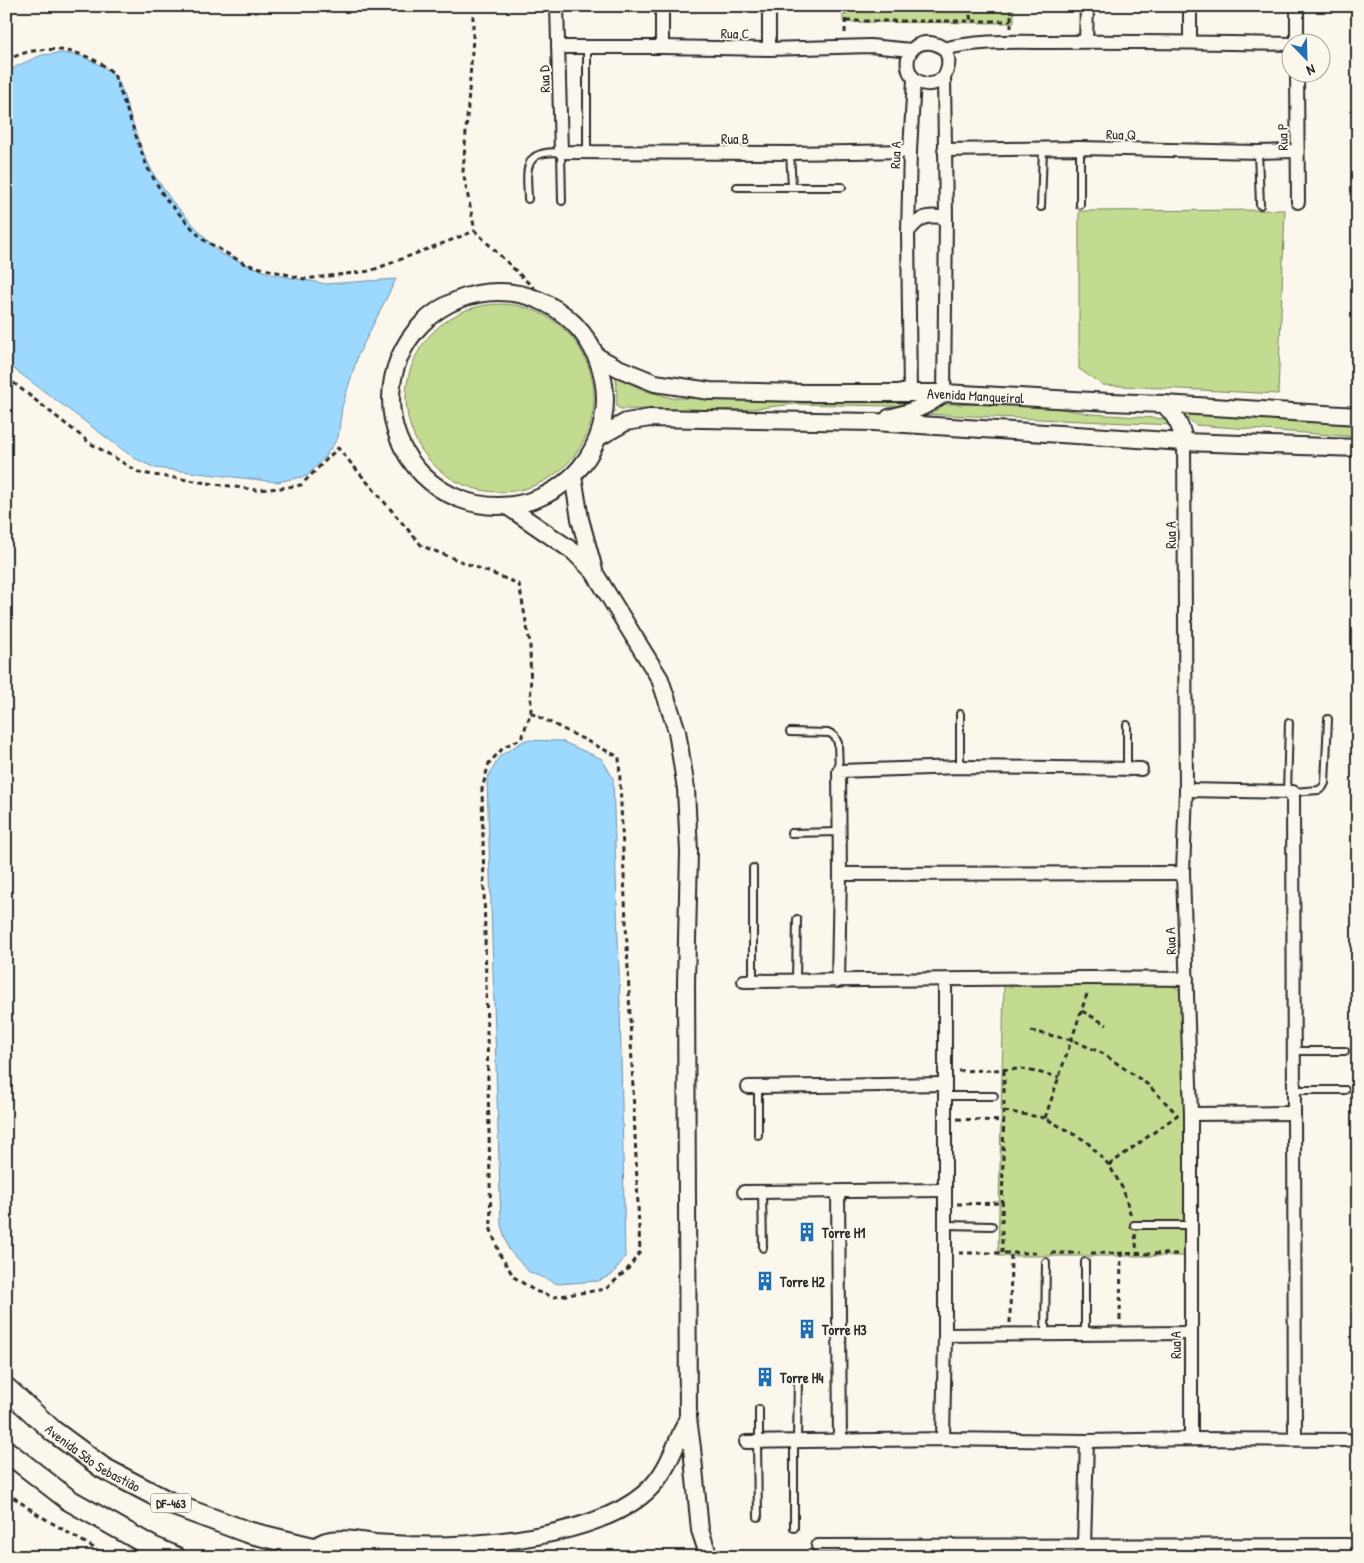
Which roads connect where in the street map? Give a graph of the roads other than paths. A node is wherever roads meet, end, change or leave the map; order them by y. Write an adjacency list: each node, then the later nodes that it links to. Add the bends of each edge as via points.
1 (558, 6): 12 (street, Rua D)
2 (662, 6): 11 (street)
3 (769, 6): 14 (street)
4 (1087, 6): 8 (street)
5 (1190, 6): 9 (street)
6 (1296, 6): 7 (street)
7 (1296, 32)
8 (1086, 41): 9 (street); 15 (street, via 1011,42)
9 (1190, 42): 10 (street)
10 (1282, 44)
11 (662, 46): 13 (street, Rua C); 14 (street, Rua C)
12 (558, 47): 13 (street, Rua C); 25 (street, Rua D)
13 (587, 48): 27 (lane)
14 (769, 48): 16 (street, Rua C, via 885,47)
15 (944, 49): 16 (street, via 930,42); 17 (street, via 949,58 949,68)
16 (911, 50): 18 (street, Rua A, via 908,70)
17 (944, 77): 18 (street, via 935,83 924,84); 22 (street)
18 (914, 78): 23 (street, Rua A)
19 (1297, 82): 24 (street, Rua P)
20 (1080, 148): 21 (street, Rua Q); 26 (street, Rua Q); 36 (lane)
21 (1043, 149): 22 (street, Rua Q); 37 (lane)
22 (944, 150): 38 (street)
23 (910, 151): 28 (street, Rua B); 39 (street, Rua A)
24 (1298, 151): 26 (street, Rua Q); 34 (street, Rua P)
25 (561, 152): 27 (street, Rua B); 32 (lane, via 541,154 528,164); 33 (lane)
26 (1258, 152): 35 (lane)
27 (587, 153): 28 (street, Rua B)
28 (790, 153): 29 (lane)
29 (792, 186): 30 (lane); 31 (lane)
30 (842, 186)
31 (737, 187)
32 (528, 199)
33 (562, 201)
34 (1298, 202)
35 (1260, 205)
36 (1080, 206)
37 (1041, 207)
38 (946, 218): 39 (street, via 924,218 916,221); 42 (street)
39 (908, 232): 41 (street, Rua A)
40 (598, 357): 41 (street, Avenida Mangueiral, via 655,383 710,391); 46 (street, via 605,383 606,410); 50 (street, via 579,326 550,304 516,292 479,292 445,305 416,328 398,359 390,395 395,431 411,463 438,488 471,503)
41 (910, 392): 42 (street, Avenida Mangueiral)
42 (944, 393): 43 (street, Avenida Mangueiral); 45 (street, via 926,406)
43 (1164, 404): 44 (street, Avenida Mangueiral); 47 (street, via 1177,419)
44 (1358, 416)
45 (874, 422): 46 (street, via 650,418 626,422); 47 (street)
46 (599, 437): 49 (street)
47 (1184, 442): 48 (street); 61 (street, Rua A)
48 (1358, 448)
49 (573, 476): 50 (street, via 543,497); 51 (street)
50 (507, 506): 51 (street, via 574,552)
51 (594, 572): 102 (street, via 660,679 677,731 686,789 689,852 686,983)
52 (960, 714): 57 (lane)
53 (1328, 719): 62 (lane, via 1323,788)
54 (1289, 723): 62 (lane)
55 (1127, 725): 58 (lane)
56 (790, 732): 60 (lane, via 830,733 836,737)
57 (960, 767): 58 (street); 60 (street)
58 (1127, 768): 59 (street)
59 (1141, 769)
60 (839, 770): 63 (street)
61 (1186, 790): 62 (street); 66 (street, Rua A)
62 (1290, 792): 74 (street)
63 (839, 832): 64 (lane); 67 (street)
64 (790, 833)
65 (753, 868): 71 (lane)
66 (1183, 873): 67 (street); 69 (street, Rua A)
67 (840, 874): 73 (street)
68 (797, 919): 72 (lane)
69 (1187, 979): 70 (street); 82 (street, Rua A)
70 (945, 980): 73 (street); 76 (street)
71 (749, 981): 72 (street)
72 (796, 981): 73 (street)
73 (838, 981)
74 (1295, 1051): 75 (lane); 78 (street)
75 (1345, 1051)
76 (945, 1084): 77 (street); 80 (lane); 84 (street)
77 (753, 1087): 83 (lane)
78 (1295, 1090): 79 (lane); 81 (street)
79 (1345, 1090)
80 (994, 1096)
81 (1294, 1113): 82 (street); 105 (street)
82 (1191, 1114): 90 (street, Rua A)
83 (758, 1135)
84 (944, 1190): 87 (street); 88 (street)
85 (744, 1192): 86 (street)
86 (762, 1192): 87 (street); 92 (lane)
87 (838, 1192): 106 (street)
88 (945, 1225): 91 (lane); 98 (street)
89 (1134, 1225): 90 (lane)
90 (1190, 1225): 95 (street, Rua A)
91 (992, 1226)
92 (763, 1248)
93 (1046, 1262): 96 (lane)
94 (1085, 1262): 97 (lane)
95 (1190, 1333): 97 (street); 103 (street, Rua A)
96 (1045, 1334): 97 (street); 98 (street)
97 (1085, 1334)
98 (945, 1335): 104 (street)
99 (798, 1380): 108 (lane)
100 (6, 1388): 117 (main road, Avenida São Sebastião / DF-463, via 53,1431 103,1468 158,1497 247,1532)
101 (759, 1409): 110 (lane)
102 (688, 1418): 117 (street, via 670,1460 653,1485 625,1508 595,1520 563,1530 475,1544 427,1546 342,1540 326,1541); 123 (street, via 700,1530)
103 (1190, 1438): 105 (street); 109 (street)
104 (943, 1439): 106 (street); 109 (street)
105 (1296, 1439): 107 (street)
106 (840, 1440): 108 (street)
107 (1347, 1440)
108 (796, 1441): 110 (street); 113 (lane)
109 (1087, 1441): 114 (street)
110 (754, 1442): 112 (lane)
111 (6, 1451): 121 (main road, via 69,1500)
112 (758, 1517)
113 (794, 1528)
114 (1084, 1545): 116 (street, via 1058,1548); 118 (street)
115 (1348, 1545): 120 (street)
116 (818, 1546)
117 (312, 1548): 122 (main road, Avenida São Sebastião / DF-463)
118 (1098, 1551): 119 (street)
119 (1293, 1551): 120 (street)
120 (1334, 1551)
121 (175, 1557)
122 (364, 1557)
123 (709, 1557)

